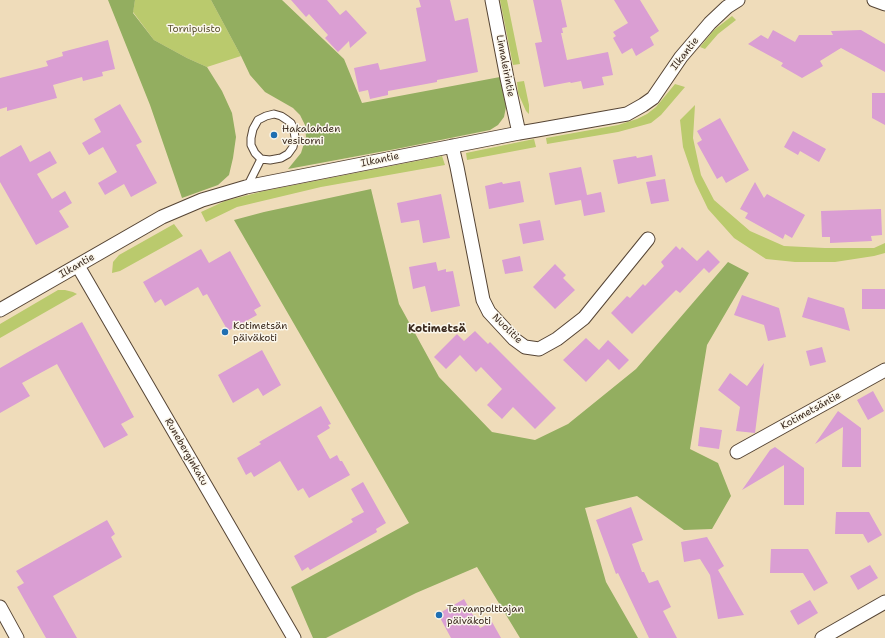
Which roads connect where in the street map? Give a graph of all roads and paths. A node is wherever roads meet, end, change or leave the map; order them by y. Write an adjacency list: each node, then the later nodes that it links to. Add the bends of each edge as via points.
1 (492, 0): 5 (street, Linnaleirintie)
2 (738, 0): 5 (street, Ilkantie, via 710,23 681,57 653,98 643,105 627,114)
3 (874, 0): 4 (street)
4 (885, 4)
5 (519, 133): 6 (street, Ilkantie)
6 (452, 146): 8 (street, Ilkantie); 9 (street, Nuolitie, via 483,300 489,312 525,347 539,349 584,318)
7 (261, 159): 7 (lane, via 252,145 253,129 258,120 266,116 281,116 294,130 293,147 281,158); 8 (lane)
8 (246, 187): 10 (street, Ilkantie, via 202,200 162,217)
9 (648, 239)
10 (78, 266): 11 (street, Ilkantie); 18 (street, Runeberginkatu)
11 (0, 310)
12 (885, 370): 13 (street, Kotimetsäntie)
13 (737, 452)
14 (885, 602): 16 (street)
15 (0, 607): 17 (street)
16 (841, 633): 19 (street)
17 (17, 638)
18 (294, 638)
19 (822, 638)

